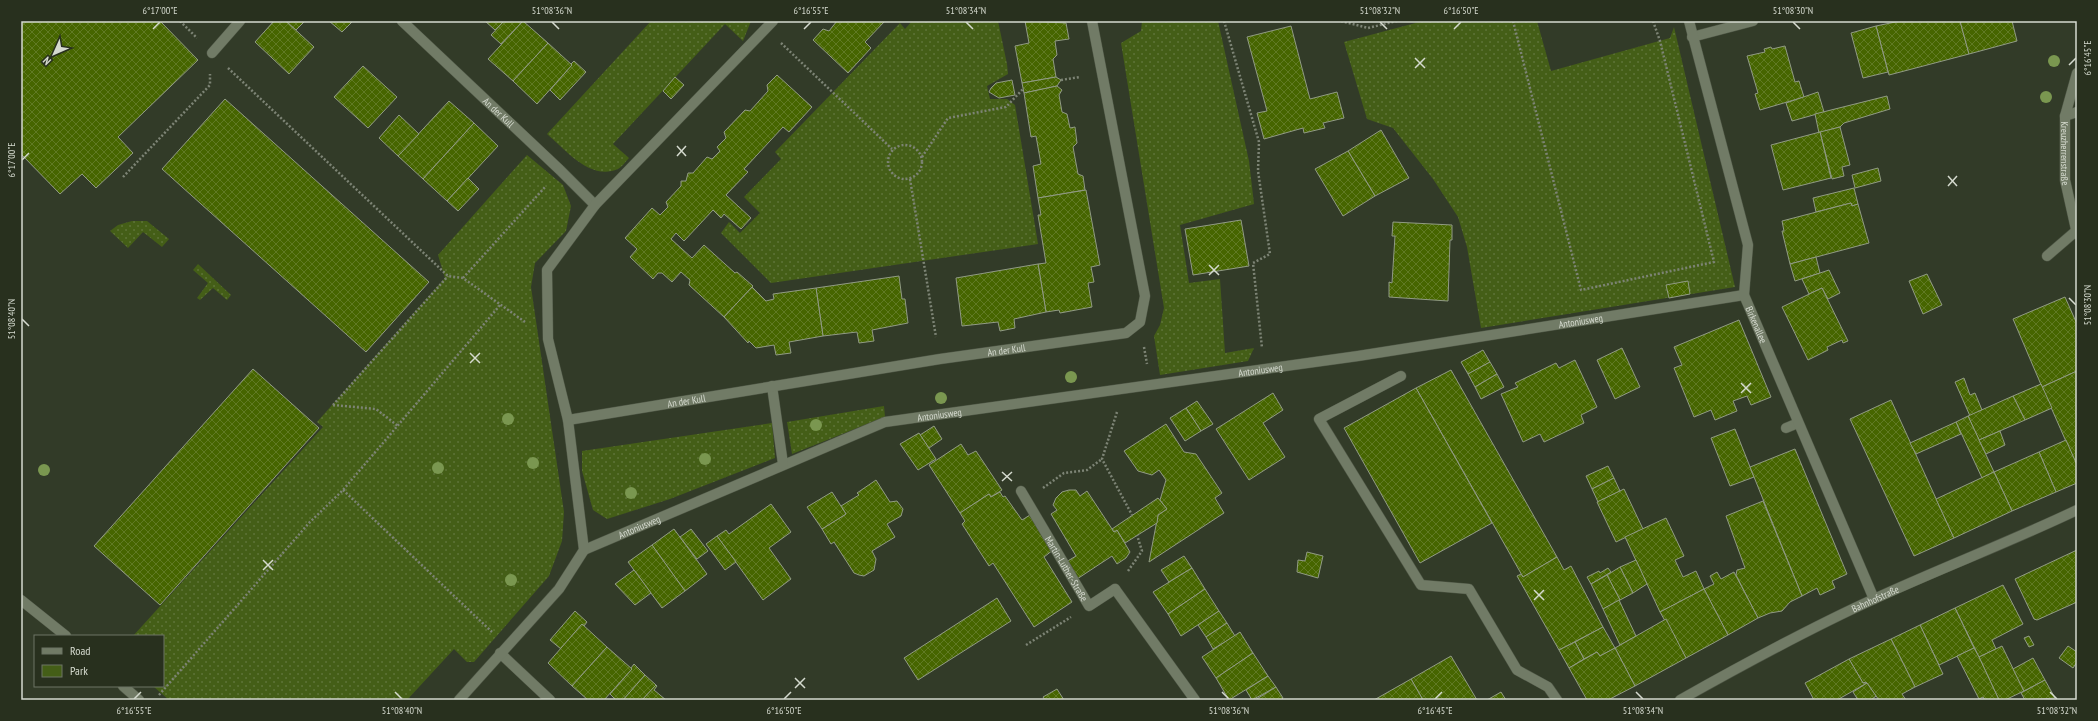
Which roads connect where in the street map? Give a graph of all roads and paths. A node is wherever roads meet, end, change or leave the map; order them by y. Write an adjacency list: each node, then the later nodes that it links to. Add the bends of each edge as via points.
1 (180, 21): 15 (path)
2 (240, 21): 15 (street)
3 (402, 21): 22 (street, An der Kull)
4 (773, 21): 13 (street)
5 (1092, 21): 32 (street, via 1145,296)
6 (1224, 21): 35 (path, via 1259,142 1258,171 1270,254 1253,263)
7 (1341, 21): 8 (path, via 1368,28)
8 (1396, 21)
9 (1513, 21): 10 (path, via 1581,290 1714,262)
10 (1653, 21)
11 (1689, 21): 14 (street, Birkenallee)
12 (1753, 21): 14 (street)
13 (766, 29): 20 (path); 25 (street)
14 (1692, 38): 30 (street, Birkenallee, via 1748,245)
15 (212, 53): 23 (path, via 210,85); 28 (path)
16 (2077, 73): 19 (street, Kreuzherrenstraße)
17 (1023, 88): 21 (path, via 1006,107 948,118)
18 (2077, 112): 19 (street)
19 (2065, 116): 26 (street, Kreuzherrenstraße, via 2065,180)
20 (892, 149): 21 (path, via 900,144 910,144); 24 (path, via 888,157 888,166 892,174 900,179)
21 (922, 157): 24 (path, via 920,170)
22 (560, 170): 25 (street, An der Kull); 29 (path)
23 (123, 177)
24 (910, 179): 34 (path)
25 (595, 205): 33 (street, via 547,270)
26 (2076, 232): 27 (street)
27 (2047, 256)
28 (448, 276): 29 (path); 42 (path, via 333,405 376,408)
29 (464, 278): 31 (path)
30 (1744, 295): 35 (street, Antoniusweg, via 1366,355); 41 (street, Birkenallee)
31 (501, 304): 33 (path); 42 (path)
32 (1140, 322): 34 (street, An der Kull, via 1126,333); 37 (path)
33 (548, 339): 40 (street)
34 (940, 360): 38 (street, An der Kull)
35 (1264, 368): 37 (street, Antoniusweg)
36 (1401, 376): 66 (street, via 1319,420 1421,585 1469,589 1517,670 1548,687)
37 (1150, 384): 39 (street, Antoniusweg)
38 (772, 386): 40 (street, An der Kull); 45 (street)
39 (1123, 387): 44 (path); 45 (street, Antoniusweg, via 886,422)
40 (568, 420): 52 (street)
41 (1798, 422): 43 (street); 54 (street, Birkenallee)
42 (398, 426): 46 (path)
43 (1786, 428)
44 (1102, 459): 48 (path, via 1087,470 1064,473); 50 (path)
45 (783, 464): 52 (street, Antoniusweg)
46 (343, 490): 59 (path); 62 (path, via 309,524)
47 (1021, 491): 48 (street, Martin-Luther-Straße)
48 (1026, 500): 53 (street, Martin-Luther-Straße, via 1089,606)
49 (2077, 510): 54 (street, Bahnhofstraße, via 2030,533)
50 (1132, 516)
51 (1137, 535): 53 (path, via 1142,551)
52 (584, 550): 59 (street, via 559,589)
53 (1115, 589): 65 (street)
54 (1874, 599): 67 (street, Bahnhofstraße, via 1748,662)
55 (21, 600): 57 (street)
56 (1076, 614): 58 (path)
57 (65, 635)
58 (1026, 645)
59 (504, 649): 63 (street); 64 (street)
60 (124, 687): 61 (street)
61 (139, 700)
62 (154, 700)
63 (460, 700)
64 (550, 700)
65 (1195, 700)
66 (1557, 700)
67 (1680, 700)

